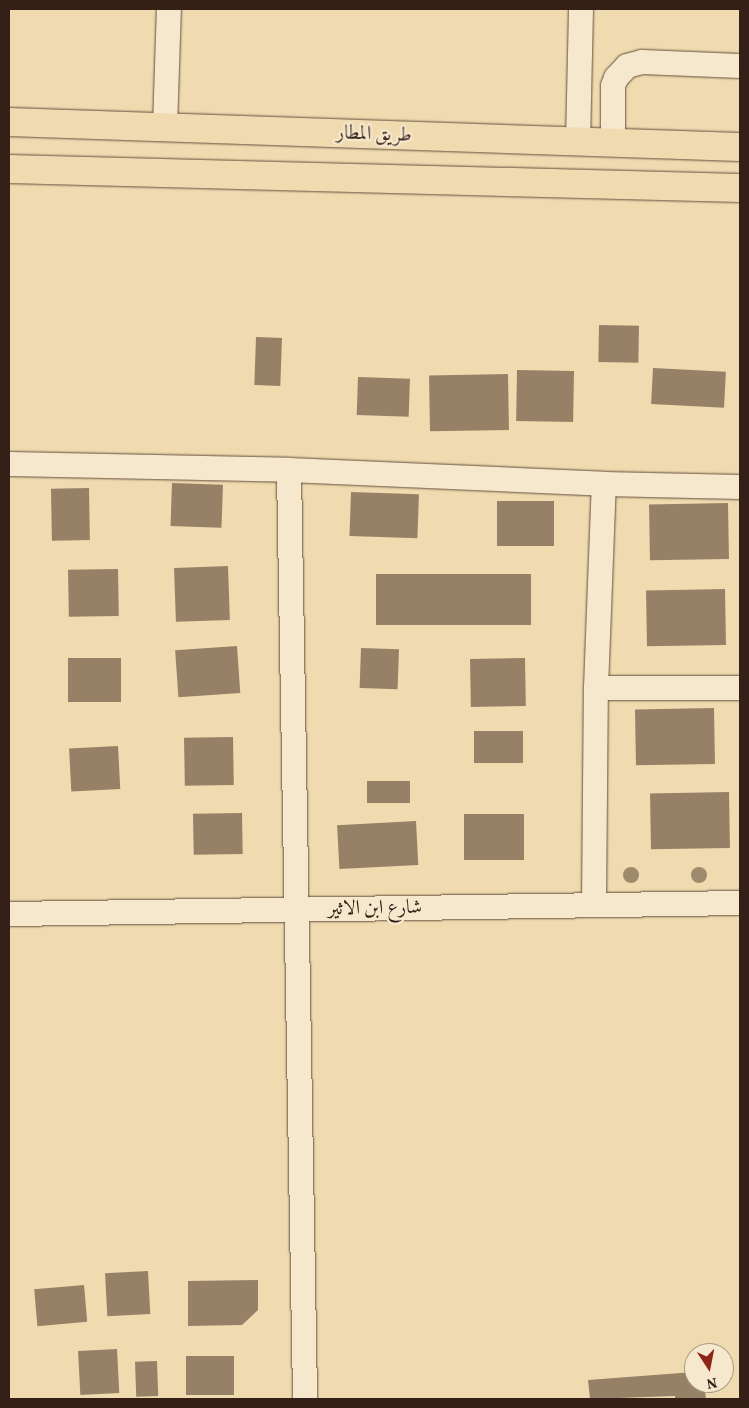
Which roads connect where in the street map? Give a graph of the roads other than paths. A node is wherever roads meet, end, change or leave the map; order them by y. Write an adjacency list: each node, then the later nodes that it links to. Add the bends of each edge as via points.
1 (169, 9): 5 (street)
2 (580, 9): 6 (street)
3 (740, 66): 7 (street, via 642,62 627,66 613,86)
4 (9, 122): 5 (highway, طريق المطار)
5 (165, 127): 6 (highway, طريق المطار)
6 (578, 142): 7 (highway, طريق المطار)
7 (613, 143): 8 (highway, طريق المطار)
8 (740, 147)
9 (9, 169): 10 (highway)
10 (740, 188)
11 (9, 464): 12 (street)
12 (289, 470): 13 (street); 19 (street)
13 (604, 484): 14 (street); 15 (street)
14 (740, 487)
15 (596, 688): 16 (street); 18 (street)
16 (740, 688)
17 (740, 903): 18 (street, شارع ابن الاثير)
18 (594, 905): 19 (street, شارع ابن الاثير)
19 (297, 910): 20 (street, شارع ابن الاثير); 21 (street)
20 (9, 914)
21 (305, 1399)

